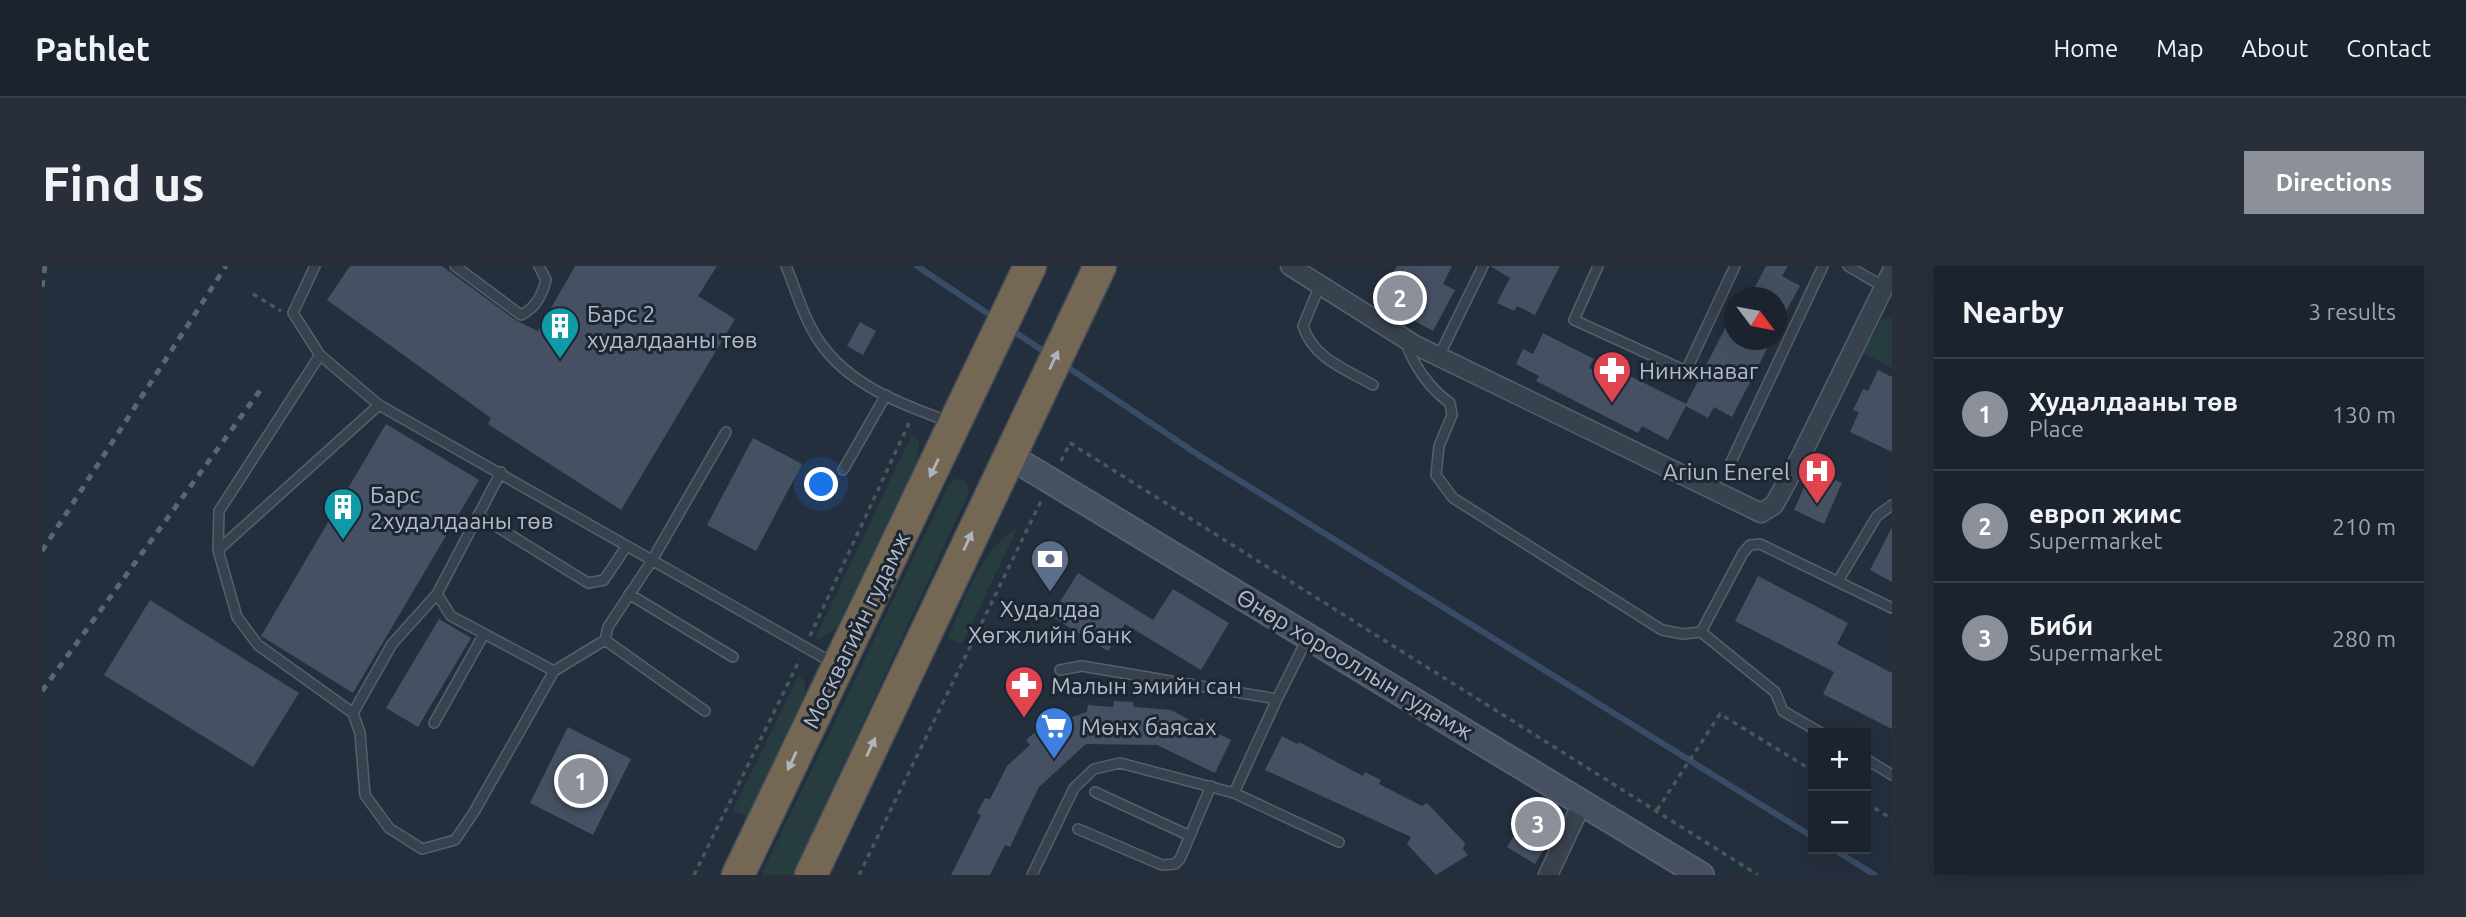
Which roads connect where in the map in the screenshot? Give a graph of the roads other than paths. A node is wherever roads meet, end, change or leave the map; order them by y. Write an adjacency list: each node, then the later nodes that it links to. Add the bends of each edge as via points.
1 (314, 266): 17 (lane, via 293,313)
2 (455, 266): 3 (lane, via 522,314 531,310 542,293 546,280)
3 (538, 266)
4 (786, 266): 20 (lane, via 819,341 853,377)
5 (1100, 266): 24 (highway, one-way to 5)
6 (1290, 266): 14 (street)
7 (1483, 266): 18 (lane)
8 (1598, 266): 9 (lane, via 1574,320 1686,371)
9 (1735, 266)
10 (1823, 266): 25 (lane)
11 (1848, 266): 15 (lane)
12 (1029, 270): 22 (highway, Москвагийн гудамж)
13 (1892, 271): 15 (street)
14 (1320, 285): 16 (street); 19 (lane, via 1303,326 1308,340 1319,354)
15 (1888, 290): 18 (street, via 1774,505 1762,513)
16 (1404, 339): 18 (street); 37 (lane, via 1420,371 1450,403 1452,415 1439,446 1436,475 1453,498 1662,630)
17 (320, 355): 21 (lane); 31 (lane, via 219,511)
18 (1439, 356)
19 (1373, 384)
20 (886, 395): 22 (lane); 26 (lane)
21 (379, 405): 27 (lane); 31 (lane)
22 (956, 424): 42 (highway, Москвагийн гудамж, one-way to 42)
23 (726, 432): 32 (lane)
24 (1008, 455): 39 (main road, Өнөр хорооллын гудамж); 60 (highway, one-way to 24)
25 (1731, 463)
26 (843, 470)
27 (501, 472): 29 (lane); 30 (lane)
28 (1892, 505): 33 (lane, via 1877,516)
29 (478, 515): 30 (lane, via 588,583 604,580); 34 (lane)
30 (626, 547): 32 (lane)
31 (218, 550): 47 (lane, via 237,617 258,646)
32 (651, 562): 35 (lane); 42 (lane)
33 (1838, 581): 36 (lane); 37 (lane, via 1760,544 1750,545)
34 (437, 594): 38 (lane, via 451,616); 47 (lane, via 392,644)
35 (629, 594): 40 (lane); 41 (lane)
36 (1892, 608)
37 (1701, 632): 49 (lane, via 1775,692 1783,711)
38 (484, 634): 44 (lane); 48 (lane)
39 (1309, 635): 45 (lane); 55 (main road, Өнөр хорооллын гудамж)
40 (605, 640): 44 (lane); 46 (lane)
41 (733, 657)
42 (837, 666): 59 (highway, Москвагийн гудамж, one-way to 59)
43 (1060, 670): 45 (lane, via 1082,666)
44 (554, 671): 47 (lane, via 455,839 422,849 389,828 365,795 360,733)
45 (1277, 699): 54 (lane)
46 (705, 711)
47 (353, 713)
48 (434, 723)
49 (1812, 728)
50 (1871, 762): 51 (lane)
51 (1892, 775)
52 (1211, 786): 54 (lane); 57 (lane); 61 (lane, via 1119,763 1094,769 1074,788)
53 (1095, 792): 57 (lane)
54 (1234, 793): 58 (lane)
55 (1582, 803): 62 (street); 63 (main road, Өнөр хорооллын гудамж)
56 (1078, 829): 57 (lane, via 1162,865 1180,859)
57 (1190, 836)
58 (1339, 842)
59 (738, 875)
60 (811, 875)
61 (1032, 875)
62 (1548, 875)
63 (1701, 875)

